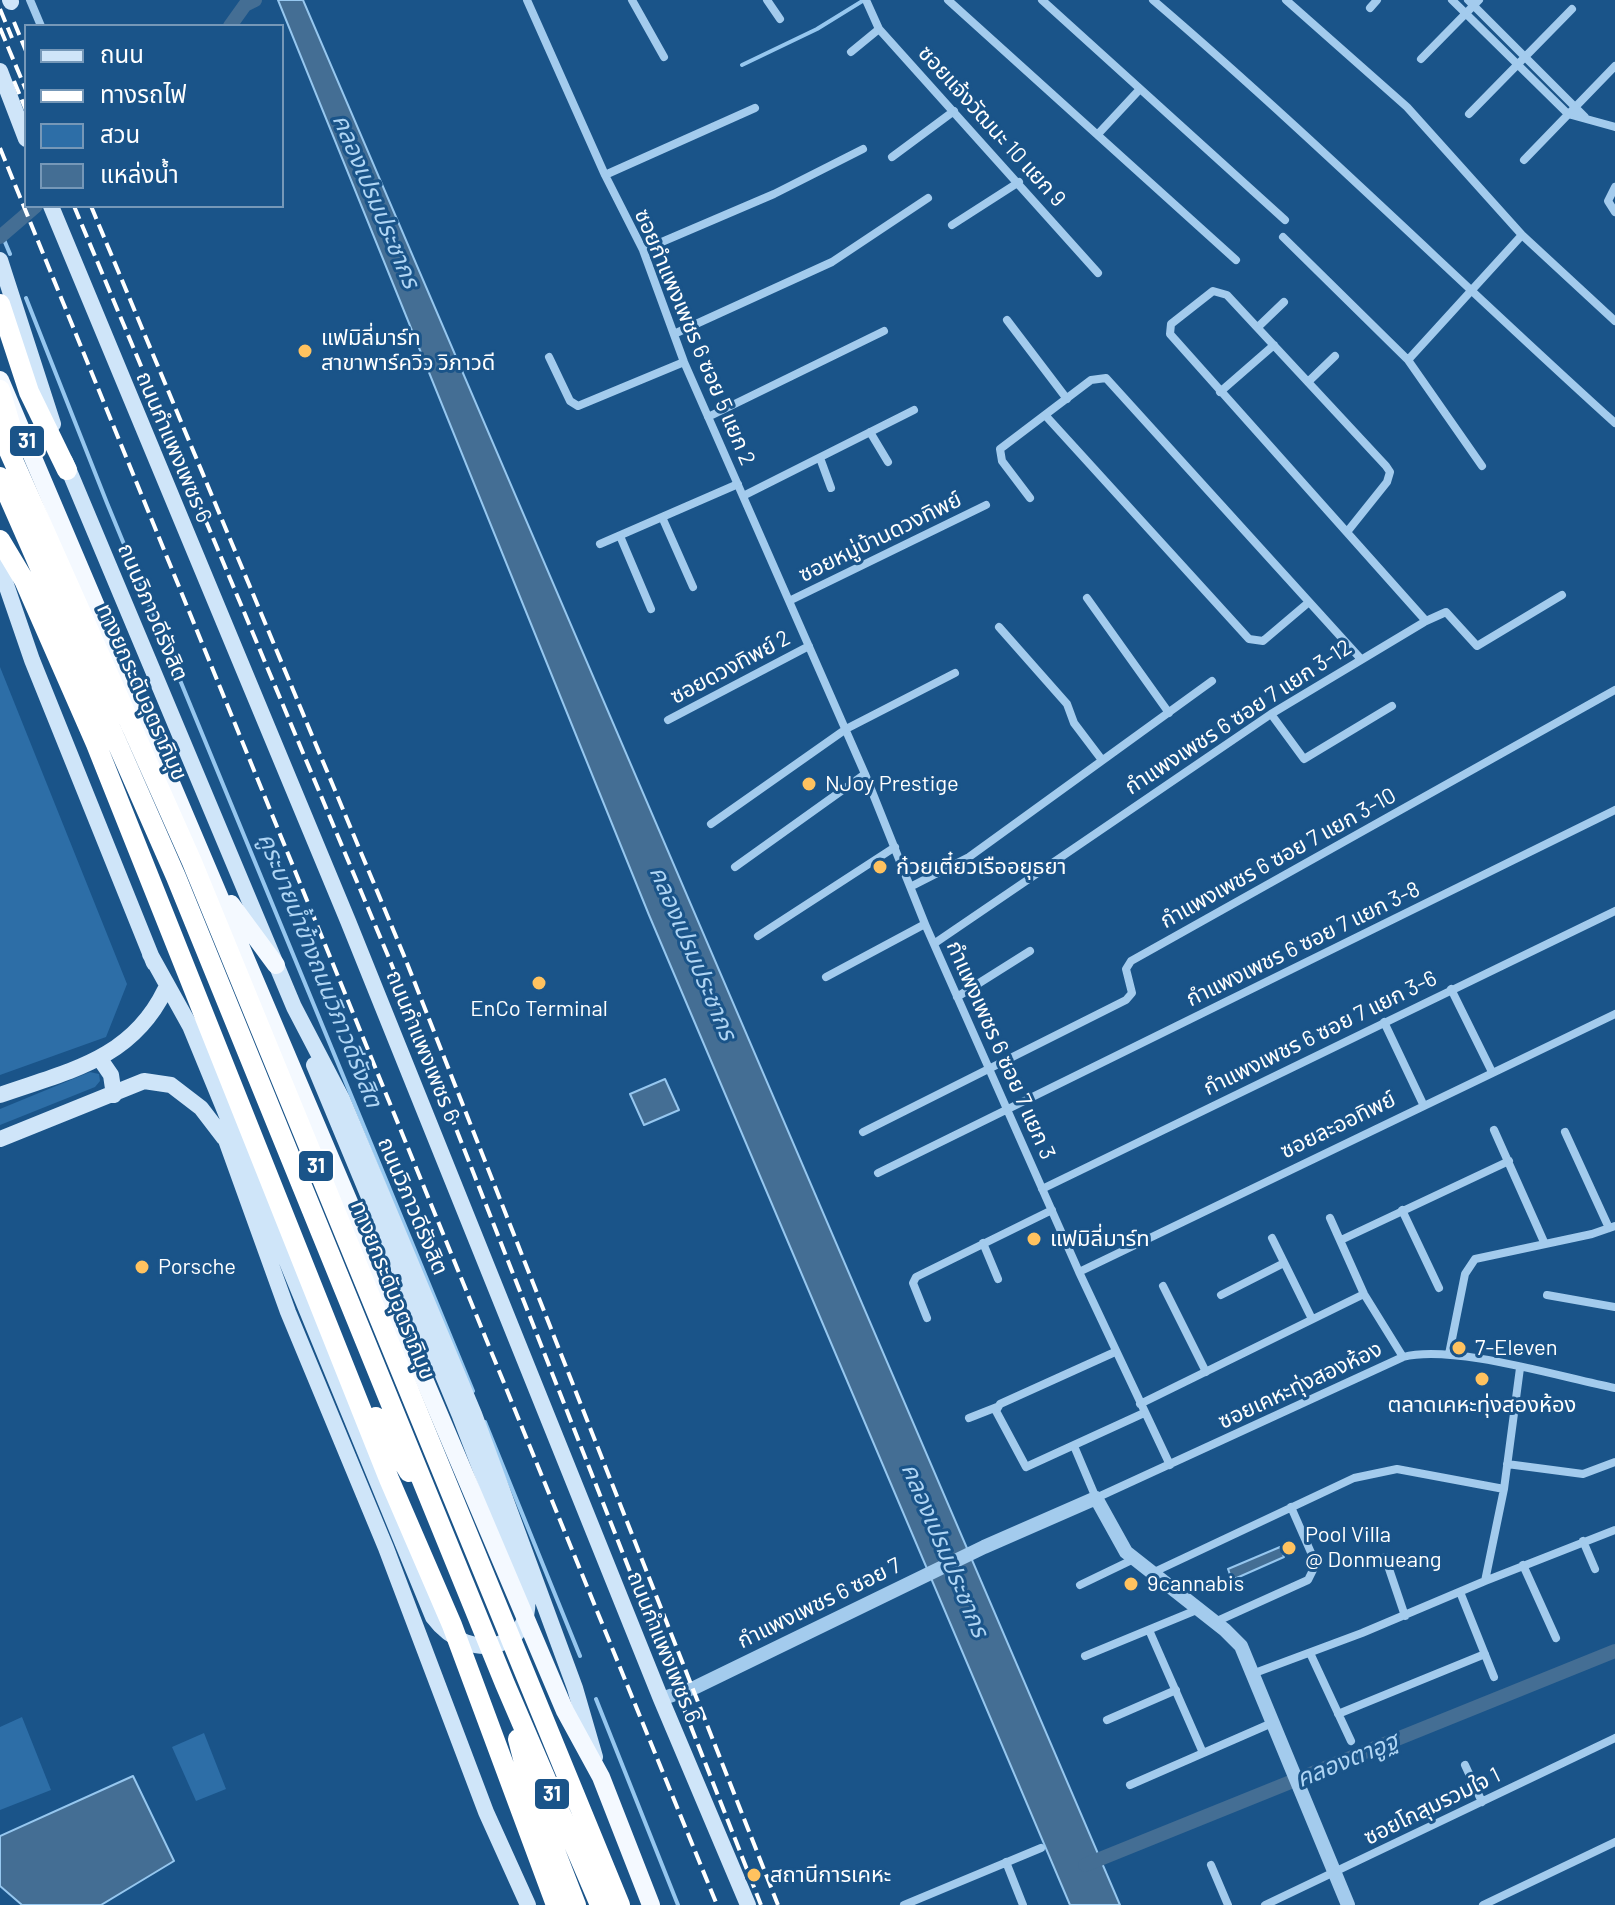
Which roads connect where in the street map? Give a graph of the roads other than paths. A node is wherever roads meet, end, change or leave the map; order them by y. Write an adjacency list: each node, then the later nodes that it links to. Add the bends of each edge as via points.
1 (30, 0): 18 (street)
2 (527, 0): 40 (street, ซอยกำแพงเพชร 6 ซอย 5 แยก 2)
3 (632, 0): 21 (street)
4 (767, 0): 17 (street)
5 (880, 0): 13 (street)
6 (948, 0): 35 (street)
7 (1042, 0): 27 (street)
8 (1153, 0): 54 (street, via 1280,109)
9 (1286, 0): 48 (street, via 1407,107)
10 (1377, 0): 14 (street)
11 (1452, 0): 16 (street)
12 (1474, 2): 16 (street); 22 (street)
13 (867, 3): 19 (street, ซอยแจ้งวัฒนะ 10 แยก 9)
14 (1370, 8)
15 (1572, 9): 22 (street)
16 (1466, 13): 23 (street); 24 (street)
17 (780, 19)
18 (40, 24)
19 (879, 29): 20 (street); 30 (street, ซอยแจ้งวัฒนะ 10 แยก 9)
20 (851, 52)
21 (664, 57)
22 (1525, 57): 24 (street); 28 (street)
23 (1421, 59)
24 (1517, 64): 31 (street); 32 (street)
25 (1615, 66): 28 (street)
26 (0, 71): 36 (main road)
27 (1140, 89): 35 (street); 46 (street)
28 (1577, 106): 32 (street); 33 (street)
29 (755, 108): 40 (street)
30 (954, 111): 38 (street); 41 (street, ซอยแจ้งวัฒนะ 10 แยก 9)
31 (1469, 114)
32 (1568, 114): 33 (street); 39 (street)
33 (1585, 117): 34 (street)
34 (1615, 127)
35 (1099, 133): 52 (street)
36 (24, 134)
37 (863, 149): 50 (street)
38 (892, 157)
39 (1524, 160)
40 (605, 175): 50 (street, ซอยกำแพงเพชร 6 ซอย 5 แยก 2)
41 (1019, 182): 47 (street); 53 (street, ซอยแจ้งวัฒนะ 10 แยก 9)
42 (1615, 187): 44 (street, via 1608,201)
43 (928, 198): 61 (street, via 832,262)
44 (1615, 212)
45 (53, 213): 210 (main road, ถนนกำแพงเพชร 6, via 371,978)
46 (1285, 220)
47 (952, 225)
48 (1522, 235): 54 (street); 58 (street)
49 (1283, 237): 65 (street)
50 (643, 250): 61 (street, ซอยกำแพงเพชร 6 ซอย 5 แยก 2)
51 (0, 260): 81 (main road, ถนนวิภาวดีรังสิต / 31)
52 (1236, 260)
53 (1098, 273)
54 (1470, 292): 65 (street); 75 (street)
55 (1284, 302): 59 (street)
56 (0, 304): 81 (highway, via 29,392)
57 (1007, 320): 71 (street)
58 (1615, 321)
59 (1258, 327): 62 (street); 70 (street, via 1218,291 1171,324 1170,334)
60 (884, 331): 74 (street)
61 (674, 334): 66 (street, ซอยกำแพงเพชร 6 ซอย 5 แยก 2)
62 (1274, 345): 68 (street); 70 (street)
63 (1335, 356): 68 (street)
64 (549, 357): 66 (street, via 570,401 578,406)
65 (1408, 360): 80 (street)
66 (684, 362): 74 (street, ซอยกำแพงเพชร 6 ซอย 5 แยก 2)
67 (0, 380): 120 (highway, ถนนวิภาวดีรังสิต / 31)
68 (1309, 381): 91 (street, via 1390,472 1383,489)
69 (0, 390): 90 (highway)
70 (1220, 392): 91 (street)
71 (1067, 399): 73 (street); 100 (street, via 1097,378 1110,381)
72 (914, 410): 77 (street)
73 (1045, 415): 87 (street, via 1000,449 1002,461); 100 (street, via 1249,639 1263,641)
74 (708, 417): 84 (street, ซอยกำแพงเพชร 6 ซอย 5 แยก 2)
75 (1615, 423)
76 (0, 431): 90 (highway, ทางยกระดับอุตราภิมุข / 31)
77 (870, 432): 78 (street); 79 (street)
78 (820, 458): 85 (street); 86 (street)
79 (888, 462)
80 (1482, 466)
81 (67, 470): 128 (main road, ถนนวิภาวดีรังสิต / 31)
82 (0, 471): 184 (highway, 31)
83 (0, 477): 208 (highway, ทางยกระดับอุตราภิมุข / 31, via 176,877)
84 (738, 484): 86 (street, ซอยกำแพงเพชร 6 ซอย 5 แยก 2); 89 (street)
85 (831, 488)
86 (743, 496): 99 (street, ซอยกำแพงเพชร 6 ซอย 5 แยก 2)
87 (1030, 498)
88 (986, 505): 99 (street, ซอยหมู่บ้านดวงทิพย์)
89 (662, 517): 92 (street); 96 (street)
90 (39, 525): 230 (highway, ทางยกระดับอุตราภิมุข / 31, via 192,862)
91 (1347, 532): 102 (street)
92 (620, 536): 94 (street); 101 (street)
93 (0, 540): 174 (highway, via 24,580 96,744)
94 (600, 544)
95 (0, 567): 127 (main road)
96 (693, 587)
97 (1562, 595): 102 (street, via 1477,646 1446,612)
98 (1087, 598): 110 (street)
99 (789, 601): 104 (street, ซอยกำแพงเพชร 6 ซอย 5 แยก 2)
100 (1309, 602): 105 (street)
101 (651, 609)
102 (1426, 621): 105 (street, กำแพงเพชร 6 ซอย 7 แยก 3-12)
103 (999, 627): 114 (street, via 1067,704 1074,723)
104 (809, 646): 112 (street, ซอยดวงทิพย์ 2); 113 (street, กำแพงเพชร 6 ซอย 7 แยก 3)
105 (1360, 658): 111 (street, กำแพงเพชร 6 ซอย 7 แยก 3-12)
106 (955, 673): 113 (street)
107 (1212, 681): 110 (street)
108 (1615, 690): 137 (street, กำแพงเพชร 6 ซอย 7 แยก 3-10, via 1131,961 1126,969 1130,997)
109 (1392, 706): 111 (street, via 1304,759)
110 (1169, 713): 114 (street)
111 (1271, 714): 125 (street, กำแพงเพชร 6 ซอย 7 แยก 3-12)
112 (668, 720)
113 (846, 729): 115 (street, กำแพงเพชร 6 ซอย 7 แยก 3); 117 (street)
114 (1102, 760): 121 (street, via 969,857)
115 (865, 774): 118 (street, กำแพงเพชร 6 ซอย 7 แยก 3); 119 (street)
116 (1615, 810): 142 (street, กำแพงเพชร 6 ซอย 7 แยก 3-8)
117 (711, 824)
118 (895, 847): 121 (street, กำแพงเพชร 6 ซอย 7 แยก 3); 124 (street)
119 (735, 867)
120 (213, 879): 128 (highway); 218 (highway, ถนนวิภาวดีรังสิต / 31, via 565,1711)
121 (912, 886): 123 (street, กำแพงเพชร 6 ซอย 7 แยก 3)
122 (1615, 911): 130 (street, กำแพงเพชร 6 ซอย 7 แยก 3-6)
123 (925, 924): 125 (street, กำแพงเพชร 6 ซอย 7 แยก 3); 129 (street)
124 (758, 936)
125 (935, 943): 132 (street, กำแพงเพชร 6 ซอย 7 แยก 3)
126 (1030, 951): 132 (street)
127 (150, 954): 131 (main road); 133 (main road, via 190,1026 433,1617 464,1643 484,1648 504,1643 528,1615 529,1599)
128 (276, 965): 133 (main road, ถนนวิภาวดีรังสิต / 31)
129 (826, 977)
130 (1451, 989): 135 (street, กำแพงเพชร 6 ซอย 7 แยก 3-6); 138 (street)
131 (165, 990): 136 (main road, via 153,1015); 147 (main road)
132 (957, 997): 137 (street, กำแพงเพชร 6 ซอย 7 แยก 3)
133 (294, 1007): 218 (main road, ถนนวิภาวดีรังสิต / 31, via 342,1099 474,1414 575,1688)
134 (1615, 1014): 138 (street, ซอยละออทิพย์)
135 (1384, 1022): 141 (street); 150 (street, กำแพงเพชร 6 ซอย 7 แยก 3-6)
136 (100, 1059): 139 (main road); 140 (main road, via 111,1075)
137 (989, 1069): 142 (street, กำแพงเพชร 6 ซอย 7 แยก 3); 144 (street)
138 (1492, 1072): 141 (street, ซอยละออทิพย์)
139 (0, 1095)
140 (114, 1095): 146 (main road); 147 (main road, via 144,1081 171,1085 201,1108)
141 (1423, 1104): 160 (street, ซอยละออทิพย์)
142 (1008, 1111): 149 (street, กำแพงเพชร 6 ซอย 7 แยก 3-8); 150 (street, กำแพงเพชร 6 ซอย 7 แยก 3)
143 (1494, 1130): 148 (street)
144 (863, 1132)
145 (1565, 1132): 154 (street)
146 (0, 1139)
147 (227, 1143): 226 (main road, via 288,1312 375,1520 486,1812)
148 (1509, 1161): 152 (street); 157 (street)
149 (878, 1173)
150 (1042, 1189): 151 (street, กำแพงเพชร 6 ซอย 7 แยก 3)
151 (1052, 1210): 158 (street); 160 (street, กำแพงเพชร 6 ซอย 7 แยก 3)
152 (1402, 1210): 156 (street); 163 (street)
153 (1330, 1218): 156 (street)
154 (1612, 1227): 157 (street)
155 (1272, 1238): 159 (street)
156 (1341, 1240): 164 (street)
157 (1544, 1242): 171 (street, via 1469,1264)
158 (983, 1243): 161 (street); 168 (street, via 916,1277 913,1283)
159 (1284, 1263): 165 (street); 169 (street)
160 (1079, 1272): 170 (street, กำแพงเพชร 6 ซอย 7 แยก 3)
161 (998, 1279)
162 (1163, 1286): 175 (street)
163 (1439, 1288)
164 (1364, 1294): 169 (street); 172 (street)
165 (1221, 1295)
166 (1547, 1295): 167 (street)
167 (1615, 1307)
168 (927, 1318)
169 (1312, 1319): 175 (street)
170 (1115, 1352): 177 (street); 178 (street, กำแพงเพชร 6 ซอย 7 แยก 3)
171 (1449, 1354): 172 (street, ซอยเคหะทุ่งสองห้อง); 173 (street)
172 (1403, 1357): 183 (street, ซอยเคหะทุ่งสองห้อง)
173 (1520, 1368): 176 (street); 182 (street)
174 (347, 1369): 184 (highway); 227 (highway, via 452,1625)
175 (1206, 1372): 178 (street)
176 (1615, 1388)
177 (997, 1407): 179 (street); 180 (street, via 1026,1467)
178 (1142, 1409): 180 (street); 183 (street, กำแพงเพชร 6 ซอย 7 แยก 3)
179 (969, 1418)
180 (1074, 1446): 186 (street)
181 (1615, 1462): 182 (street, via 1583,1474)
182 (1507, 1464): 185 (street)
183 (1170, 1465): 186 (street, กำแพงเพชร 6 ซอย 7)
184 (417, 1485): 229 (highway, 31, via 523,1744)
185 (1504, 1489): 187 (street, via 1383,1469); 195 (street)
186 (1096, 1498): 191 (street); 210 (street, กำแพงเพชร 6 ซอย 7)
187 (1291, 1507): 194 (street); 200 (street, via 1316,1564 1314,1574)
188 (1615, 1530): 189 (street)
189 (1583, 1541): 192 (street); 193 (street)
190 (1385, 1557): 199 (street)
191 (1134, 1559): 194 (street); 196 (street)
192 (1523, 1565): 195 (street); 202 (street)
193 (1595, 1569)
194 (1152, 1573): 198 (street)
195 (1485, 1581): 197 (street)
196 (1080, 1585)
197 (1460, 1592): 199 (street); 204 (street)
198 (1199, 1609): 200 (street); 201 (street)
199 (1405, 1616): 203 (street)
200 (1215, 1622): 206 (street, via 1241,1646)
201 (1149, 1630): 205 (street); 209 (street)
202 (1556, 1638)
203 (1310, 1653): 206 (street); 211 (street)
204 (1485, 1654): 207 (street); 211 (street)
205 (1085, 1656)
206 (1252, 1674): 213 (street)
207 (1494, 1677)
208 (505, 1684): 228 (highway, ทางยกระดับอุตราภิมุข, via 530,1786); 229 (highway, ทางยกระดับอุตราภิมุข / 31)
209 (1176, 1690): 212 (street); 216 (street)
210 (661, 1699): 232 (main road, ถนนกำแพงเพชร 6)
211 (1338, 1714): 215 (street)
212 (1107, 1720)
213 (1272, 1723): 216 (street); 225 (street)
214 (1615, 1738): 220 (street, ซอยโกสุมรวมใจ 1)
215 (1351, 1741)
216 (1203, 1753): 219 (street)
217 (1465, 1765): 220 (street)
218 (601, 1777): 231 (highway, ถนนวิภาวดีรังสิต / 31)
219 (1130, 1785)
220 (1482, 1802): 225 (street, ซอยโกสุมรวมใจ 1)
221 (1615, 1842): 238 (street)
222 (1041, 1848): 223 (street)
223 (1006, 1862): 233 (street); 234 (street)
224 (1211, 1865): 235 (street)
225 (1335, 1873): 236 (street, ซอยโกสุมรวมใจ 1); 237 (street)
226 (528, 1905)
227 (556, 1905)
228 (576, 1905)
229 (599, 1905)
230 (620, 1905)
231 (651, 1905)
232 (748, 1905)
233 (904, 1905)
234 (1023, 1905)
235 (1228, 1905)
236 (1265, 1905)
237 (1348, 1905)
238 (1483, 1905)

